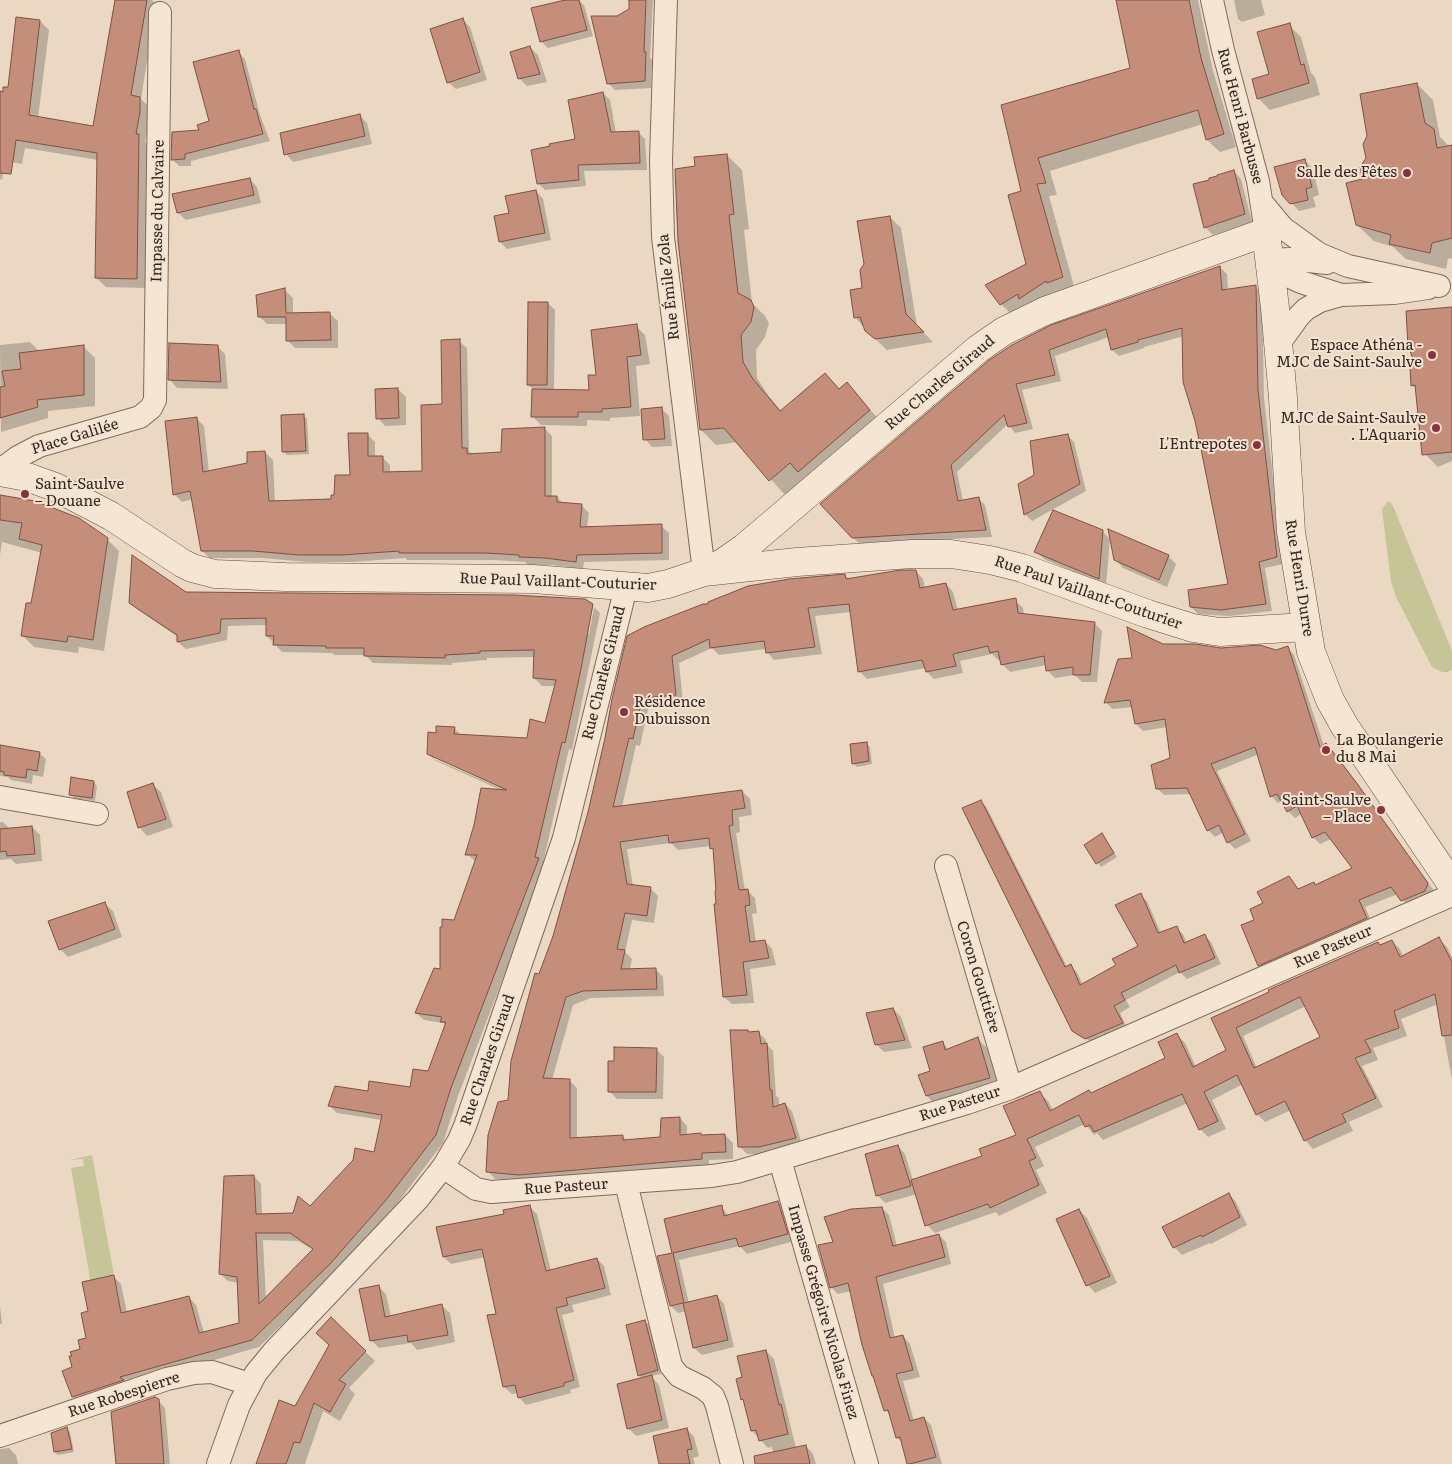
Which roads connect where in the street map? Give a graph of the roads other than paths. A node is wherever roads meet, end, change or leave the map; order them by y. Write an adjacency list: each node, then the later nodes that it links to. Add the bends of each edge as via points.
1 (666, 0): 13 (street, Rue Émile Zola, via 661,161 663,237)
2 (1212, 0): 4 (street, Rue Henri Barbusse)
3 (160, 13): 11 (street, Impasse du Calvaire, via 156,391)
4 (1263, 204): 5 (street, Rue Henri Barbusse); 7 (street, via 1302,243)
5 (1266, 232): 6 (street, Rue Henri Durre); 13 (street, Rue Charles Giraud, via 1045,311 1004,331 978,349 744,548)
6 (1270, 264): 7 (street, via 1302,259); 9 (street, via 1301,282); 10 (street, Rue Henri Durre)
7 (1348, 266): 8 (street)
8 (1445, 286): 9 (street, via 1394,294)
9 (1341, 295): 10 (street, via 1306,309)
10 (1278, 345): 15 (street, Rue Henri Durre, via 1291,532)
11 (151, 408): 12 (street, Place Galilée, via 133,420 39,446)
12 (0, 471): 14 (street, Rue Paul Vaillant-Couturier, via 55,487 111,516 182,563 216,574 534,579)
13 (704, 572): 14 (street, Rue Paul Vaillant-Couturier, via 657,587); 15 (street, Rue Paul Vaillant-Couturier, via 807,561 951,554 1015,566 1193,628 1220,632)
14 (626, 587): 23 (street, Rue Charles Giraud, via 557,859 465,1126)
15 (1306, 627): 19 (street, Rue Henri Durre, via 1314,663 1337,713)
16 (0, 797): 17 (street)
17 (97, 814)
18 (946, 866): 21 (street, Coron Gouttière)
19 (1452, 885)
20 (1452, 895): 21 (street, Rue Pasteur)
21 (1011, 1088): 22 (street, Rue Pasteur)
22 (780, 1160): 24 (street, Rue Pasteur, via 718,1175); 29 (street, Impasse Grégoire Nicolas Finez)
23 (443, 1167): 24 (street, Rue Pasteur, via 484,1192); 25 (street, Rue Charles Giraud, via 399,1221 275,1350)
24 (626, 1182): 28 (street, via 671,1366 678,1376 713,1396)
25 (249, 1384): 26 (street, Rue Robespierre, via 212,1372 194,1373); 27 (street, Rue Charles Giraud)
26 (0, 1436)
27 (218, 1464)
28 (732, 1464)
29 (867, 1464)

